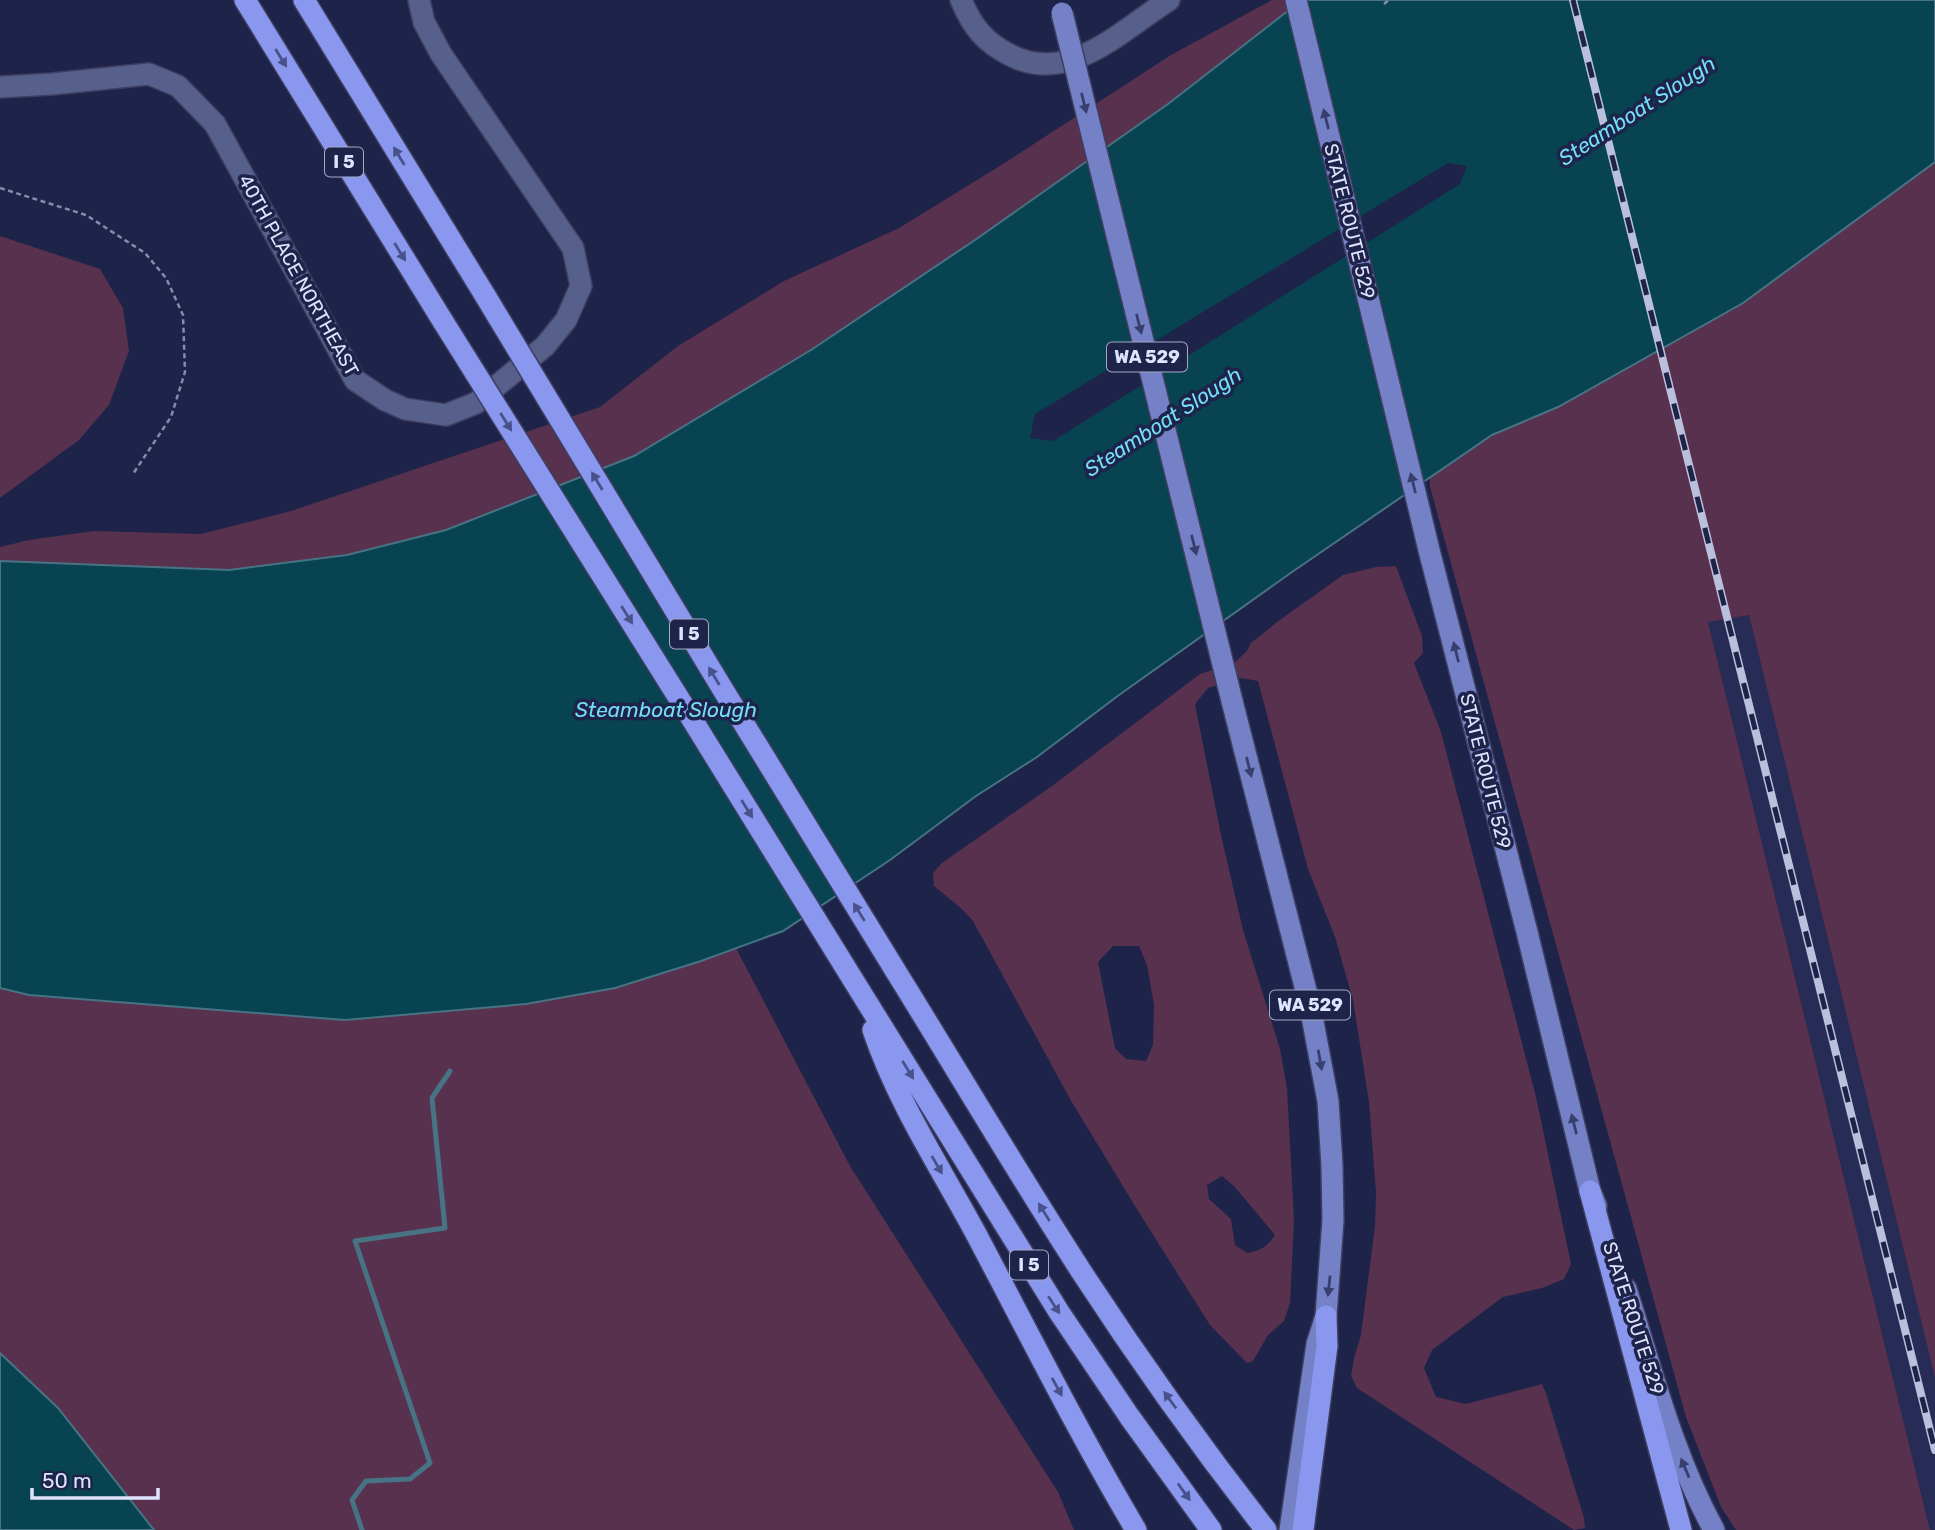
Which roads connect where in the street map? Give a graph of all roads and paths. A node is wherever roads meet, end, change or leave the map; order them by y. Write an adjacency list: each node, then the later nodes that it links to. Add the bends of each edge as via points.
1 (245, 0): 13 (highway, I 5, one-way to 13, bridge)
2 (304, 0): 18 (highway, I 5, one-way to 2, bridge, via 1082,1272)
3 (419, 0): 10 (street, 40TH PLACE NORTHEAST, via 424,22 441,54 573,248 581,286 566,320 545,346 476,403 446,415 405,409 355,380 215,124 178,86 149,74)
4 (961, 0): 5 (street, via 969,19 992,46 1017,59 1047,64 1067,63 1104,45)
5 (1169, 0)
6 (1297, 0): 14 (main road, STATE ROUTE 529, one-way to 6)
7 (1389, 0): 8 (path)
8 (1384, 4)
9 (1061, 7): 15 (main road, WA 529, one-way to 15, bridge, via 1310,1006 1328,1101 1332,1166)
10 (0, 87)
11 (0, 188): 12 (path, via 86,215 145,253 166,278 183,315 185,373 171,417)
12 (133, 474)
13 (860, 991): 16 (highway, one-way to 16, via 880,1052 918,1133); 17 (highway, I 5, one-way to 17, via 1059,1312)
14 (1590, 1191): 21 (highway); 22 (main road, STATE ROUTE 529, one-way to 14, via 1673,1440 1616,1257)
15 (1326, 1316): 19 (main road, WA 529, via 1317,1344); 20 (highway, via 1327,1346)
16 (1136, 1530)
17 (1211, 1530)
18 (1266, 1530)
19 (1290, 1530)
20 (1303, 1530)
21 (1681, 1530)
22 (1714, 1530)

